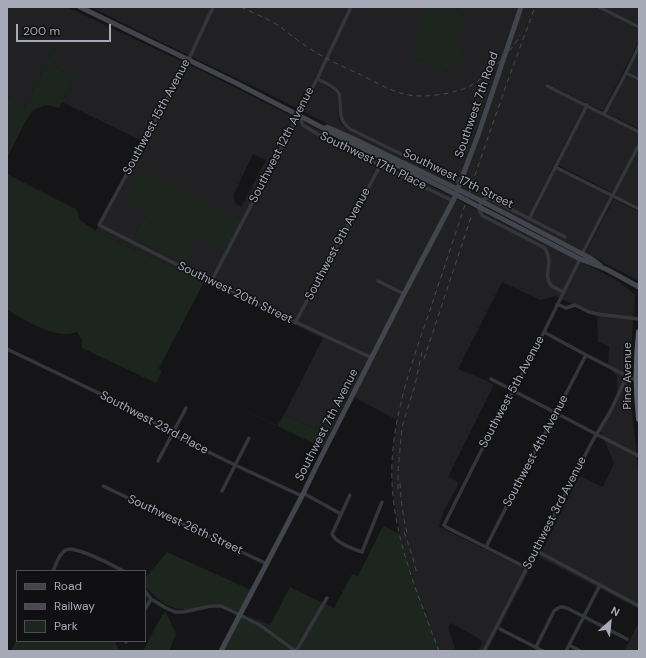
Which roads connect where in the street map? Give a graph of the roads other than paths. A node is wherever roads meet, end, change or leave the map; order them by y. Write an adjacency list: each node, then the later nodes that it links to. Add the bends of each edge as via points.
1 (80, 7): 8 (street, Southwest 17th Street)
2 (213, 7): 8 (street, Southwest 15th Avenue)
3 (351, 7): 10 (street, Southwest 12th Avenue)
4 (521, 7): 20 (street, Southwest 7th Road)
5 (599, 7): 6 (street)
6 (639, 27)
7 (639, 46): 9 (street)
8 (188, 61): 15 (street, Southwest 17th Street); 26 (street, Southwest 15th Avenue)
9 (626, 73): 11 (street); 14 (street)
10 (317, 79): 15 (street, Southwest 12th Avenue); 20 (street, via 338,91 344,125)
11 (639, 79)
12 (547, 86): 13 (street)
13 (587, 105): 14 (street); 19 (street)
14 (604, 114): 16 (street)
15 (298, 115): 18 (street, Southwest 17th Place, via 303,125 312,131); 28 (street, Southwest 17th Street, bridge, via 352,138); 30 (street, Southwest 12th Avenue)
16 (639, 132)
17 (639, 145): 21 (street, Southwest 5th Avenue)
18 (380, 166): 22 (street, Southwest 17th Place); 36 (street, Southwest 9th Avenue)
19 (555, 167): 21 (street); 25 (street)
20 (460, 183): 22 (street, Southwest 7th Road)
21 (613, 196): 24 (street); 28 (street, Southwest 5th Avenue)
22 (453, 200): 23 (street, Southwest 7th Road)
23 (449, 207): 33 (street, Southwest 7th Avenue)
24 (639, 210)
25 (529, 219): 27 (street); 32 (street, via 487,198 482,200 479,210 483,216 545,248 549,261 548,281)
26 (99, 225): 30 (street, Southwest 20th Street)
27 (565, 237)
28 (581, 256): 31 (street, Southwest 17th Street, via 590,258); 32 (street, Southwest 5th Avenue)
29 (378, 281): 33 (street)
30 (211, 282): 36 (street, Southwest 20th Street)
31 (639, 287)
32 (563, 292): 34 (street, Southwest 5th Avenue)
33 (404, 294): 41 (street, Southwest 7th Avenue)
34 (557, 304): 35 (street, via 566,308 575,305 597,314); 37 (street, Southwest 5th Avenue)
35 (639, 319)
36 (295, 323): 41 (street, Southwest 20th Street)
37 (544, 332): 40 (street); 45 (street, Southwest 5th Avenue)
38 (639, 332): 44 (highway, Pine Avenue)
39 (7, 349): 49 (street, Southwest 23rd Place, via 140,413)
40 (586, 355): 42 (street); 47 (street, Southwest 4th Avenue)
41 (372, 358): 57 (street, Southwest 7th Avenue)
42 (627, 376): 44 (street); 50 (street, Southwest 3rd Avenue)
43 (491, 378): 45 (street)
44 (638, 381): 48 (highway, Pine Avenue)
45 (513, 390): 47 (street); 61 (street, Southwest 5th Avenue, via 444,525)
46 (186, 408): 49 (street)
47 (556, 413): 50 (street); 61 (street, Southwest 4th Avenue)
48 (639, 419)
49 (172, 434): 53 (street); 54 (street, Southwest 23rd Place)
50 (596, 434): 52 (street); 62 (street, Southwest 3rd Avenue)
51 (249, 438): 54 (street)
52 (639, 456)
53 (158, 461)
54 (235, 465): 56 (street); 57 (street, Southwest 23rd Place)
55 (103, 486): 63 (street, Southwest 26th Street)
56 (222, 491)
57 (302, 495): 60 (street, Southwest 23rd Place); 63 (street, Southwest 7th Avenue)
58 (350, 495): 60 (street)
59 (382, 502): 60 (street, via 362,552 332,537)
60 (341, 514)
61 (486, 547): 64 (street)
62 (537, 551): 64 (street, Southwest 3rd Avenue); 67 (street)
63 (267, 564): 73 (street, Southwest 7th Avenue)
64 (527, 568): 81 (street, Southwest 3rd Avenue)
65 (53, 570): 66 (street, via 61,554 73,549)
66 (122, 570)
67 (600, 585): 71 (street); 74 (street)
68 (146, 592): 70 (street)
69 (327, 598): 80 (street)
70 (151, 599): 72 (street); 73 (street, via 175,612 221,606)
71 (639, 606)
72 (146, 607)
73 (240, 614): 79 (street, Southwest 7th Avenue); 80 (street, via 260,625)
74 (583, 617): 76 (street); 77 (street); 78 (street, via 562,606 558,607)
75 (500, 629): 78 (street)
76 (627, 639)
77 (569, 646): 83 (street); 84 (street)
78 (536, 647): 82 (street)
79 (221, 651)
80 (295, 651)
81 (484, 651)
82 (543, 651)
83 (566, 651)
84 (580, 651)

